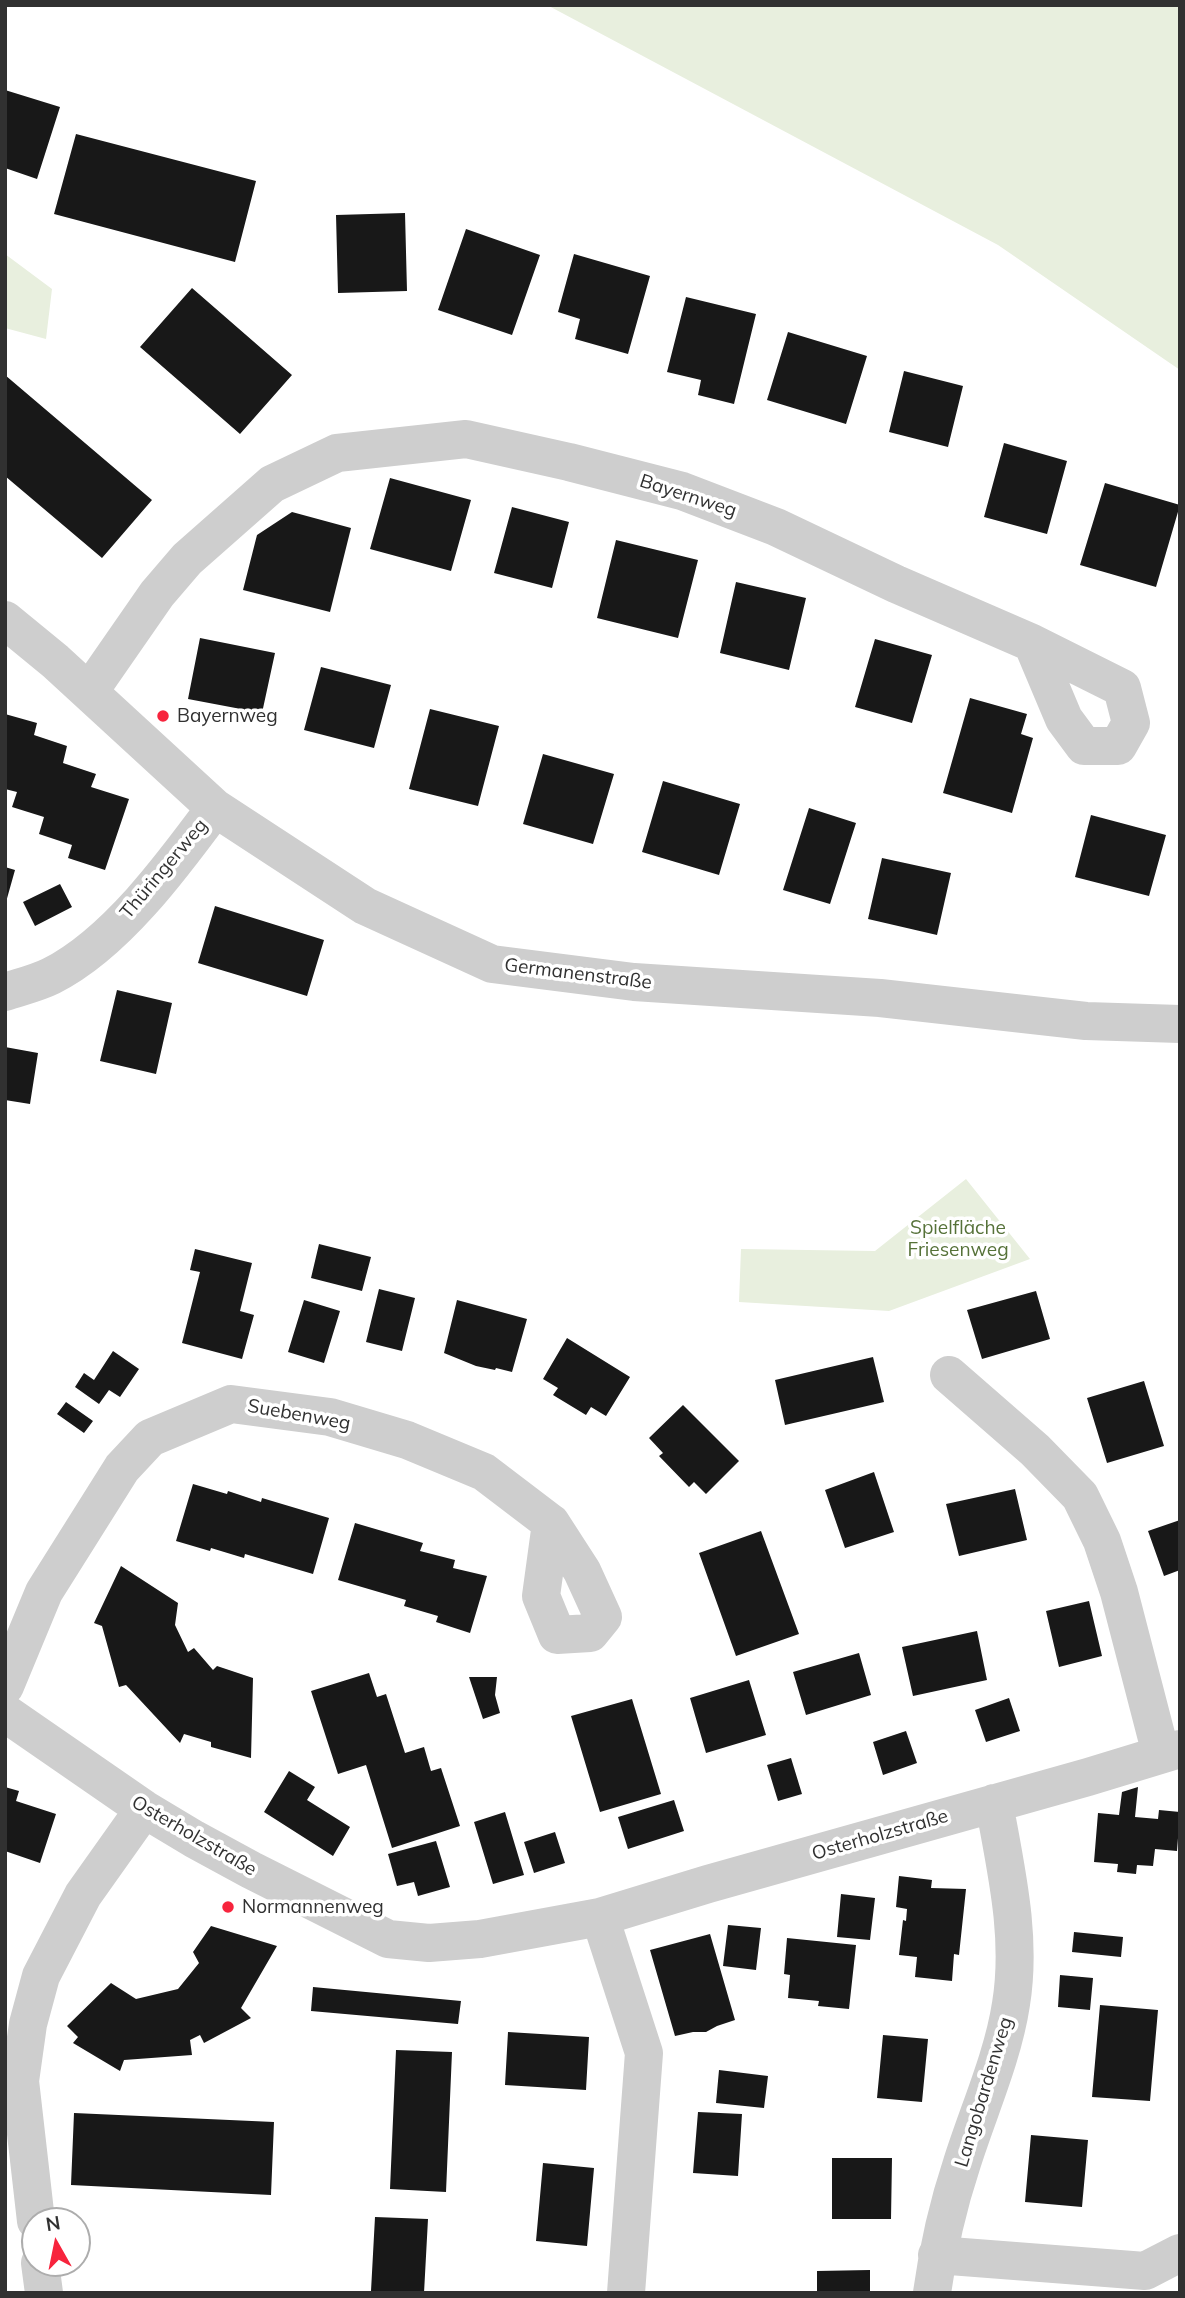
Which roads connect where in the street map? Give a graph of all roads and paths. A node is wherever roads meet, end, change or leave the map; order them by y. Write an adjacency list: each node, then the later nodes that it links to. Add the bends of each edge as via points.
1 (5, 620): 3 (street, Germanenstraße)
2 (1031, 643): 3 (street, Bayernweg, via 776,527 681,491 466,439 337,453 272,484 187,559)
3 (89, 692): 4 (street, Germanenstraße)
4 (215, 808): 5 (street, Thüringerweg, via 132,911 79,958 50,976); 6 (street, Germanenstraße, via 365,906 492,964 634,982 880,998 1086,1021)
5 (5, 992)
6 (1180, 1024)
7 (949, 1375): 11 (street, Osterholzstraße, via 1080,1496 1102,1541)
8 (551, 1522): 9 (street, Suebenweg, via 484,1472 407,1440 330,1417 231,1404 150,1438 122,1468 44,1592)
9 (5, 1686)
10 (5, 1713): 13 (street, Osterholzstraße)
11 (1170, 1752): 12 (street, Osterholzstraße)
12 (994, 1803): 14 (street, Osterholzstraße); 17 (street, Langobardenweg, via 1011,1897 1015,1953 1011,2005)
13 (144, 1809): 14 (street, Osterholzstraße, via 251,1871 388,1939 429,1943 480,1939); 15 (street, via 83,1895 41,1976 20,2081)
14 (600, 1917): 18 (street, via 644,2053)
15 (34, 2207)
16 (1180, 2253): 17 (street, via 1144,2271)
17 (937, 2255): 19 (street, Langobardenweg)
18 (626, 2293)
19 (932, 2293)

